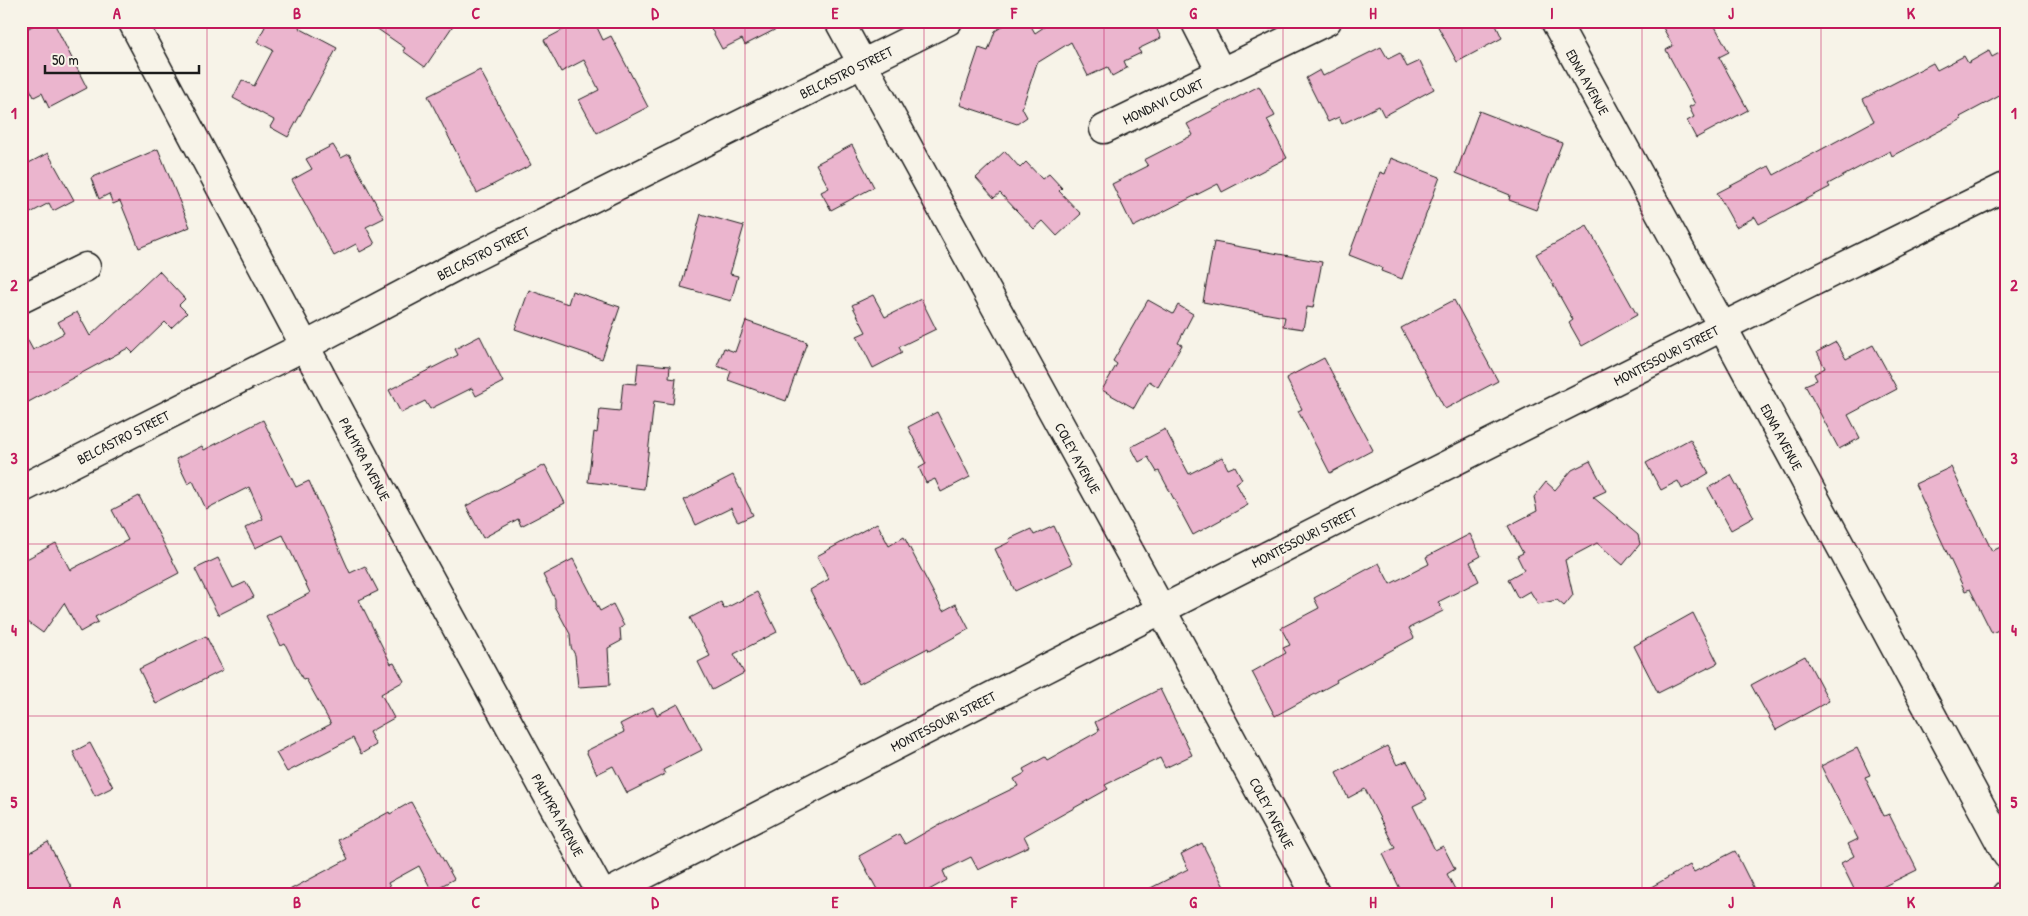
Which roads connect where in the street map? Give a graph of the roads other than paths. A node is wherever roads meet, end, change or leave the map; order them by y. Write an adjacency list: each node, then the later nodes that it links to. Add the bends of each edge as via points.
1 (132, 21): 14 (street, PALMYRA AVENUE)
2 (839, 21): 7 (street, COLEY AVENUE)
3 (948, 21): 7 (street, BELCASTRO STREET)
4 (1195, 21): 8 (street)
5 (1327, 21): 8 (street, MONDAVI COURT)
6 (1555, 21): 13 (street, EDNA AVENUE)
7 (862, 64): 14 (street, BELCASTRO STREET, via 469,259); 16 (street, COLEY AVENUE)
8 (1222, 72): 9 (street, MONDAVI COURT)
9 (1104, 129)
10 (2007, 186): 13 (street, MONTESSOURI STREET)
11 (86, 267): 12 (street)
12 (21, 300)
13 (1722, 326): 16 (street, MONTESSOURI STREET); 17 (street, EDNA AVENUE)
14 (305, 346): 15 (street, BELCASTRO STREET); 18 (street, PALMYRA AVENUE)
15 (23, 484)
16 (1161, 609): 18 (street, MONTESSOURI STREET); 19 (street, COLEY AVENUE)
17 (2007, 855)
18 (603, 895)
19 (1316, 895)

